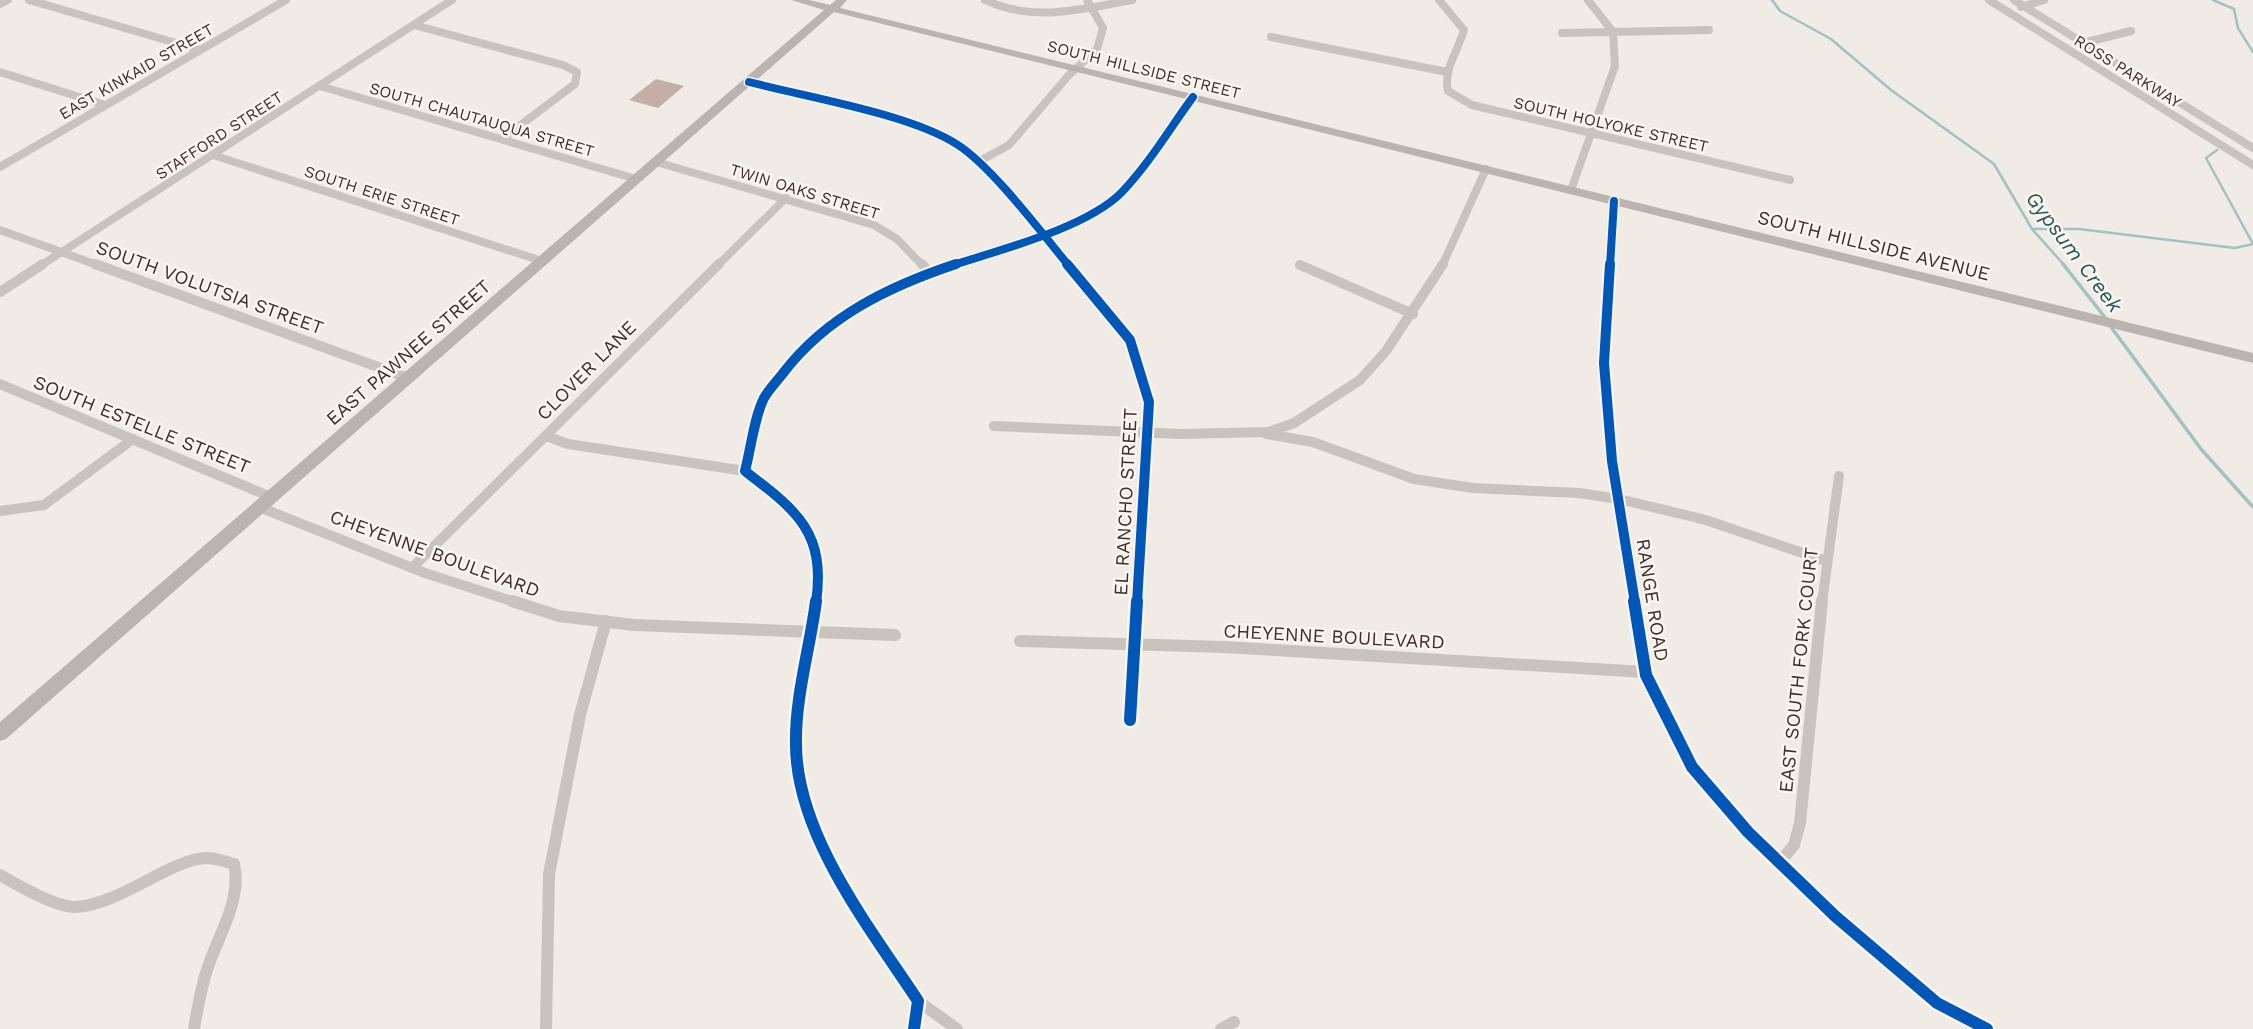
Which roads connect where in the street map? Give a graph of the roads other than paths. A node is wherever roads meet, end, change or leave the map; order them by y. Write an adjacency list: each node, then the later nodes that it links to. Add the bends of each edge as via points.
1 (8, 0): 14 (street)
2 (29, 0): 25 (street)
3 (452, 0): 18 (street, STAFFORD STREET)
4 (796, 0): 15 (main road, SOUTH HILLSIDE STREET)
5 (985, 0): 13 (street, via 1000,9 1033,15)
6 (1132, 0): 13 (street)
7 (1439, 0): 28 (street, via 1464,30)
8 (1588, 0): 22 (street)
9 (1989, 0): 17 (street, ROSS PARKWAY)
10 (2014, 0): 16 (street, ROSS PARKWAY)
11 (2044, 0): 16 (street)
12 (280, 1): 25 (street, EAST KINKAID STREET)
13 (1089, 3): 26 (street, via 1103,28 1101,41)
14 (0, 4)
15 (837, 5): 26 (main road, SOUTH HILLSIDE STREET); 29 (main road, EAST PAWNEE STREET)
16 (2023, 6): 17 (street); 24 (street, ROSS PARKWAY)
17 (2004, 10): 39 (street, ROSS PARKWAY)
18 (414, 24): 30 (street, STAFFORD STREET); 34 (street, via 577,72 575,84)
19 (1709, 30): 22 (street)
20 (2131, 31): 24 (street)
21 (1562, 33): 22 (street)
22 (1614, 34): 33 (street, via 1615,66)
23 (1271, 37): 28 (street)
24 (2082, 43): 35 (street, ROSS PARKWAY)
25 (200, 50): 32 (street, EAST KINKAID STREET)
26 (1076, 69): 31 (main road, SOUTH HILLSIDE STREET); 38 (street, via 1009,145)
27 (0, 72): 32 (street)
28 (1447, 72): 33 (street, SOUTH HOLYOKE STREET, via 1448,91 1472,105)
29 (750, 82): 37 (main road, EAST PAWNEE STREET); 38 (street, EL RANCHO STREET, via 909,123 947,139)
30 (320, 86): 34 (street, SOUTH CHAUTAUQUA STREET); 36 (street, STAFFORD STREET)
31 (1193, 97): 41 (main road, SOUTH HILLSIDE STREET); 48 (street, via 1121,193 1083,218)
32 (105, 105): 40 (street, EAST KINKAID STREET)
33 (1592, 134): 43 (street, SOUTH HOLYOKE STREET); 44 (street)
34 (502, 139): 42 (street, SOUTH CHAUTAUQUA STREET)
35 (2253, 148)
36 (213, 155): 49 (street, STAFFORD STREET); 50 (street, SOUTH ERIE STREET)
37 (656, 162): 42 (main road, EAST PAWNEE STREET); 45 (street, TWIN OAKS STREET)
38 (978, 162): 48 (street, EL RANCHO STREET)
39 (2253, 166)
40 (0, 167)
41 (1486, 169): 44 (main road, SOUTH HILLSIDE AVENUE); 54 (street, via 1443,265)
42 (636, 179): 50 (main road, EAST PAWNEE STREET)
43 (1790, 180)
44 (1571, 190): 46 (main road, SOUTH HILLSIDE AVENUE)
45 (786, 198): 52 (street, TWIN OAKS STREET, via 887,231); 61 (street, CLOVER LANE)
46 (1614, 201): 55 (main road, SOUTH HILLSIDE AVENUE); 66 (street, RANGE ROAD, via 1604,363)
47 (0, 230): 49 (street, SOUTH VOLUTSIA STREET)
48 (1043, 235): 52 (street); 60 (street, EL RANCHO STREET, via 1130,340 1149,402)
49 (62, 252): 53 (street, STAFFORD STREET); 56 (street, SOUTH VOLUTSIA STREET)
50 (542, 261): 56 (main road, EAST PAWNEE STREET)
51 (1300, 265): 54 (street)
52 (930, 273): 63 (street, via 848,312 795,358 764,398)
53 (0, 292)
54 (1413, 314): 59 (street, via 1360,380 1294,423)
55 (2253, 358)
56 (408, 377): 65 (main road, EAST PAWNEE STREET)
57 (0, 384): 62 (street, SOUTH ESTELLE STREET)
58 (994, 426): 60 (street)
59 (1259, 432): 60 (street); 66 (street, via 1313,442 1414,479)
60 (1147, 433): 75 (street, EL RANCHO STREET)
61 (546, 436): 63 (street, via 568,444); 70 (street, CLOVER LANE)
62 (133, 439): 65 (street, SOUTH ESTELLE STREET); 68 (street, via 44,505)
63 (745, 471): 72 (street, via 787,503 818,550)
64 (1839, 476): 69 (street, EAST SOUTH FORK COURT)
65 (271, 497): 67 (main road, EAST PAWNEE STREET)
66 (1619, 499): 69 (street, via 1706,520); 76 (street, RANGE ROAD)
67 (259, 507): 70 (street, CHEYENNE BOULEVARD); 78 (main road, EAST PAWNEE STREET)
68 (0, 511)
69 (1826, 561): 79 (street, EAST SOUTH FORK COURT, via 1800,823 1794,845)
70 (412, 568): 71 (street, CHEYENNE BOULEVARD, via 559,616)
71 (606, 621): 72 (street, CHEYENNE BOULEVARD); 83 (street, via 580,715 549,874)
72 (812, 630): 73 (street, CHEYENNE BOULEVARD); 81 (street, via 795,750 808,811 833,870)
73 (895, 635)
74 (1020, 641): 75 (street, CHEYENNE BOULEVARD)
75 (1134, 644): 76 (street, CHEYENNE BOULEVARD); 77 (street, EL RANCHO STREET)
76 (1645, 672): 79 (street, RANGE ROAD, via 1692,767)
77 (1130, 720)
78 (0, 733)
79 (1780, 862): 86 (street, RANGE ROAD, via 1937,1003)
80 (0, 875): 82 (street, via 73,907 147,883 191,861 209,858 234,864 237,872 230,910 205,974)
81 (918, 1001): 84 (street); 85 (street)
82 (194, 1029)
83 (546, 1029)
84 (914, 1029)
85 (957, 1029)
86 (1987, 1029)

